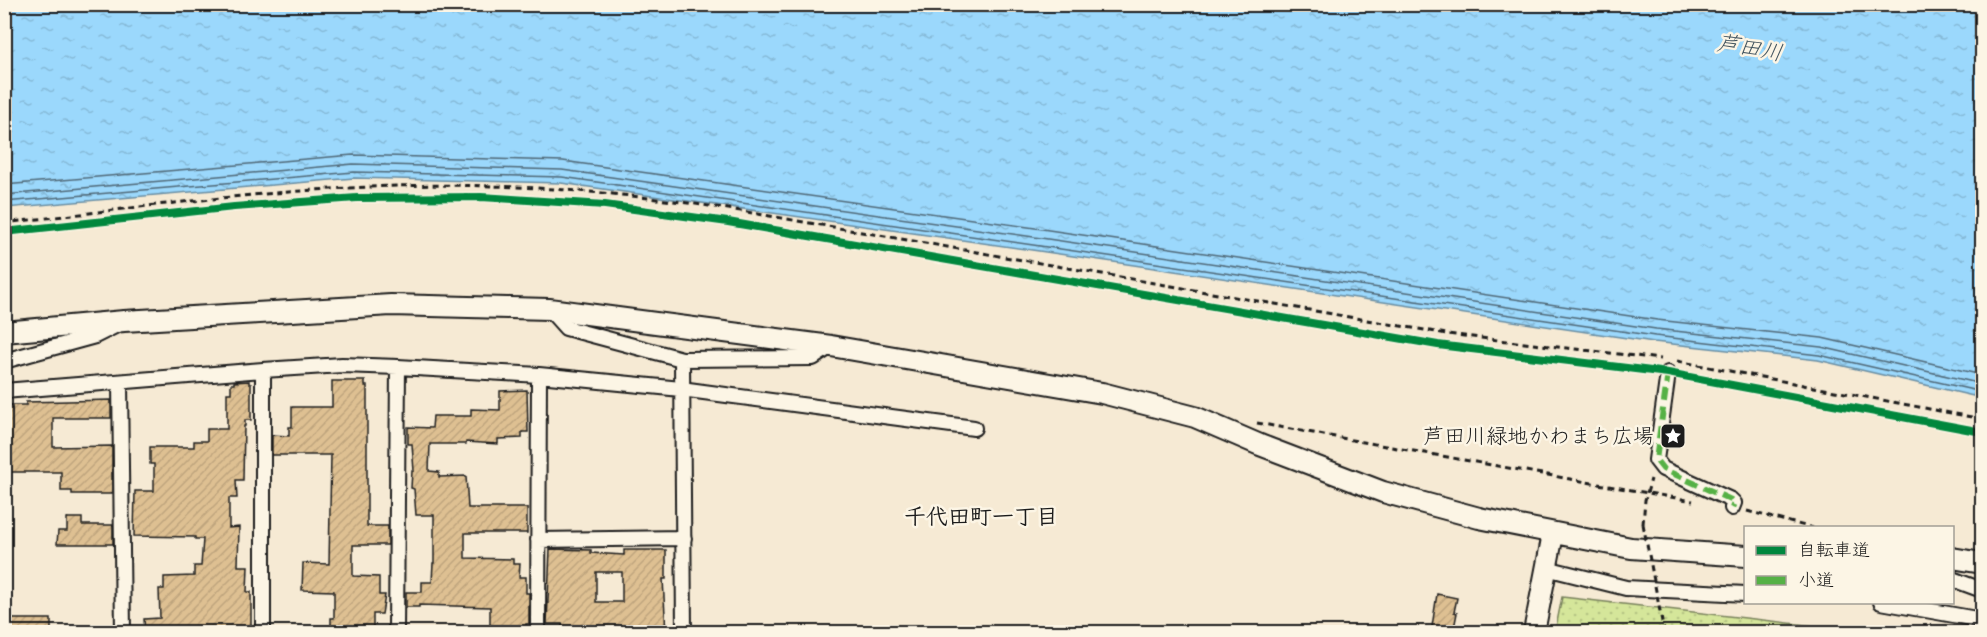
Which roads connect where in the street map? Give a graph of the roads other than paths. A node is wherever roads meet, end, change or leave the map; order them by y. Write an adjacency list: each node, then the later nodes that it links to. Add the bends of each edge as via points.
1 (549, 309): 2 (street, via 391,305); 4 (street); 5 (street, via 566,328)
2 (124, 321): 3 (street); 6 (street, via 95,336)
3 (4, 332)
4 (831, 346): 5 (street, via 813,358); 16 (street, via 1102,393 1195,417 1383,492)
5 (682, 360): 12 (street)
6 (4, 361)
7 (398, 367): 8 (street, via 342,365); 10 (street); 30 (street)
8 (262, 370): 11 (street); 29 (street)
9 (1668, 373): 15 (street, via 1656,460 1663,469 1731,500)
10 (539, 375): 12 (street); 18 (street)
11 (120, 383): 13 (street); 28 (street)
12 (681, 389): 14 (street); 17 (street)
13 (4, 391)
14 (974, 428)
15 (1732, 508)
16 (1553, 534): 19 (street, via 1631,548); 22 (street)
17 (684, 538): 18 (street); 32 (street)
18 (538, 540): 31 (street)
19 (1744, 556)
20 (1954, 558): 21 (street)
21 (1983, 563)
22 (1546, 568): 25 (street, via 1626,588); 33 (street)
23 (1954, 579): 24 (street)
24 (1983, 590)
25 (1744, 594)
26 (1887, 604): 27 (street)
27 (1983, 620)
28 (123, 633)
29 (263, 633)
30 (396, 633)
31 (538, 633)
32 (684, 633)
33 (1534, 633)

